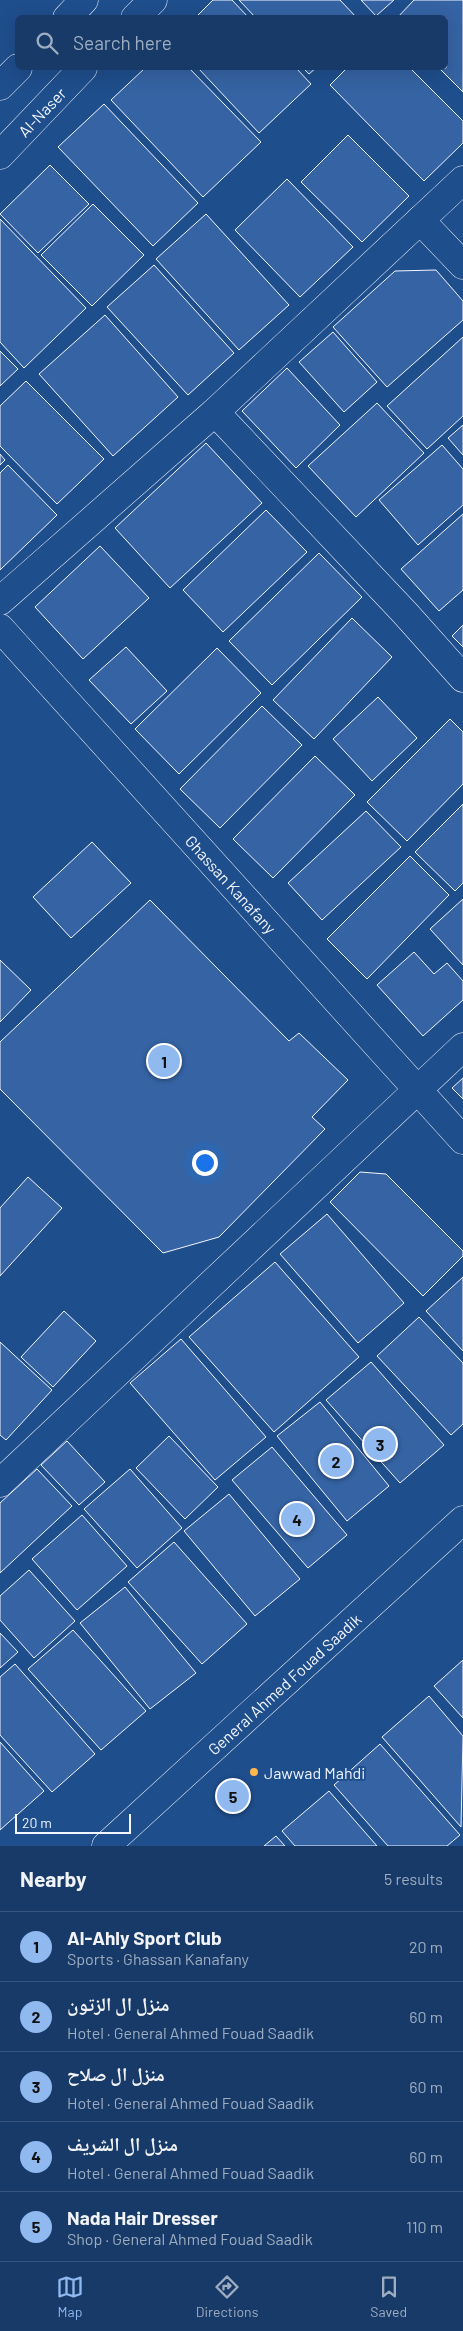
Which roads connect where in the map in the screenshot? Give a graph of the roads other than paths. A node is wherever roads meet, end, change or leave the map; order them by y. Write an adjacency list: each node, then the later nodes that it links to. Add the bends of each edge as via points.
1 (84, 0): 3 (street)
2 (153, 0): 4 (street)
3 (70, 15)
4 (138, 15)
5 (16, 70): 7 (street)
6 (81, 70): 8 (street, Al-Naser)
7 (0, 86)
8 (0, 155)
9 (463, 180): 10 (street)
10 (420, 220): 11 (street); 12 (street)
11 (463, 265)
12 (215, 412): 13 (street); 15 (street)
13 (0, 601)
14 (2, 632): 17 (street, Ghassan Kanafany)
15 (463, 678)
16 (463, 1047): 17 (street)
17 (418, 1090): 18 (street, Ghassan Kanafany); 19 (street)
18 (463, 1140)
19 (0, 1483)
20 (463, 1520): 21 (street, General Ahmed Fouad Saadik)
21 (106, 1846)

